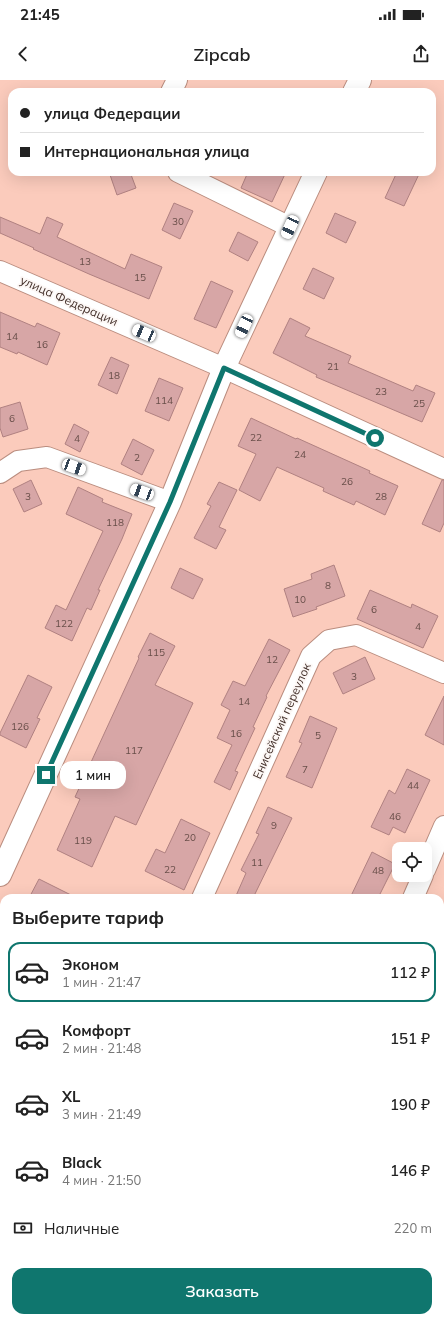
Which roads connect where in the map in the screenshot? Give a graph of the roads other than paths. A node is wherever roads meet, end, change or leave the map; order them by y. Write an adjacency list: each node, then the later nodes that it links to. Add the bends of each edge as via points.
1 (186, 176): 3 (street)
2 (314, 176): 3 (street)
3 (290, 227): 5 (street)
4 (0, 271): 5 (street, улица Федерации)
5 (224, 368): 6 (street, улица Федерации); 8 (street)
6 (444, 469)
7 (0, 473): 8 (street, via 18,461 47,457)
8 (170, 502): 12 (street)
9 (444, 673): 14 (street, Енисейский переулок, via 356,635 329,640 311,656)
10 (444, 826): 11 (street)
11 (432, 854)
12 (0, 875)
13 (420, 882): 15 (street)
14 (204, 894)
15 (415, 894)

